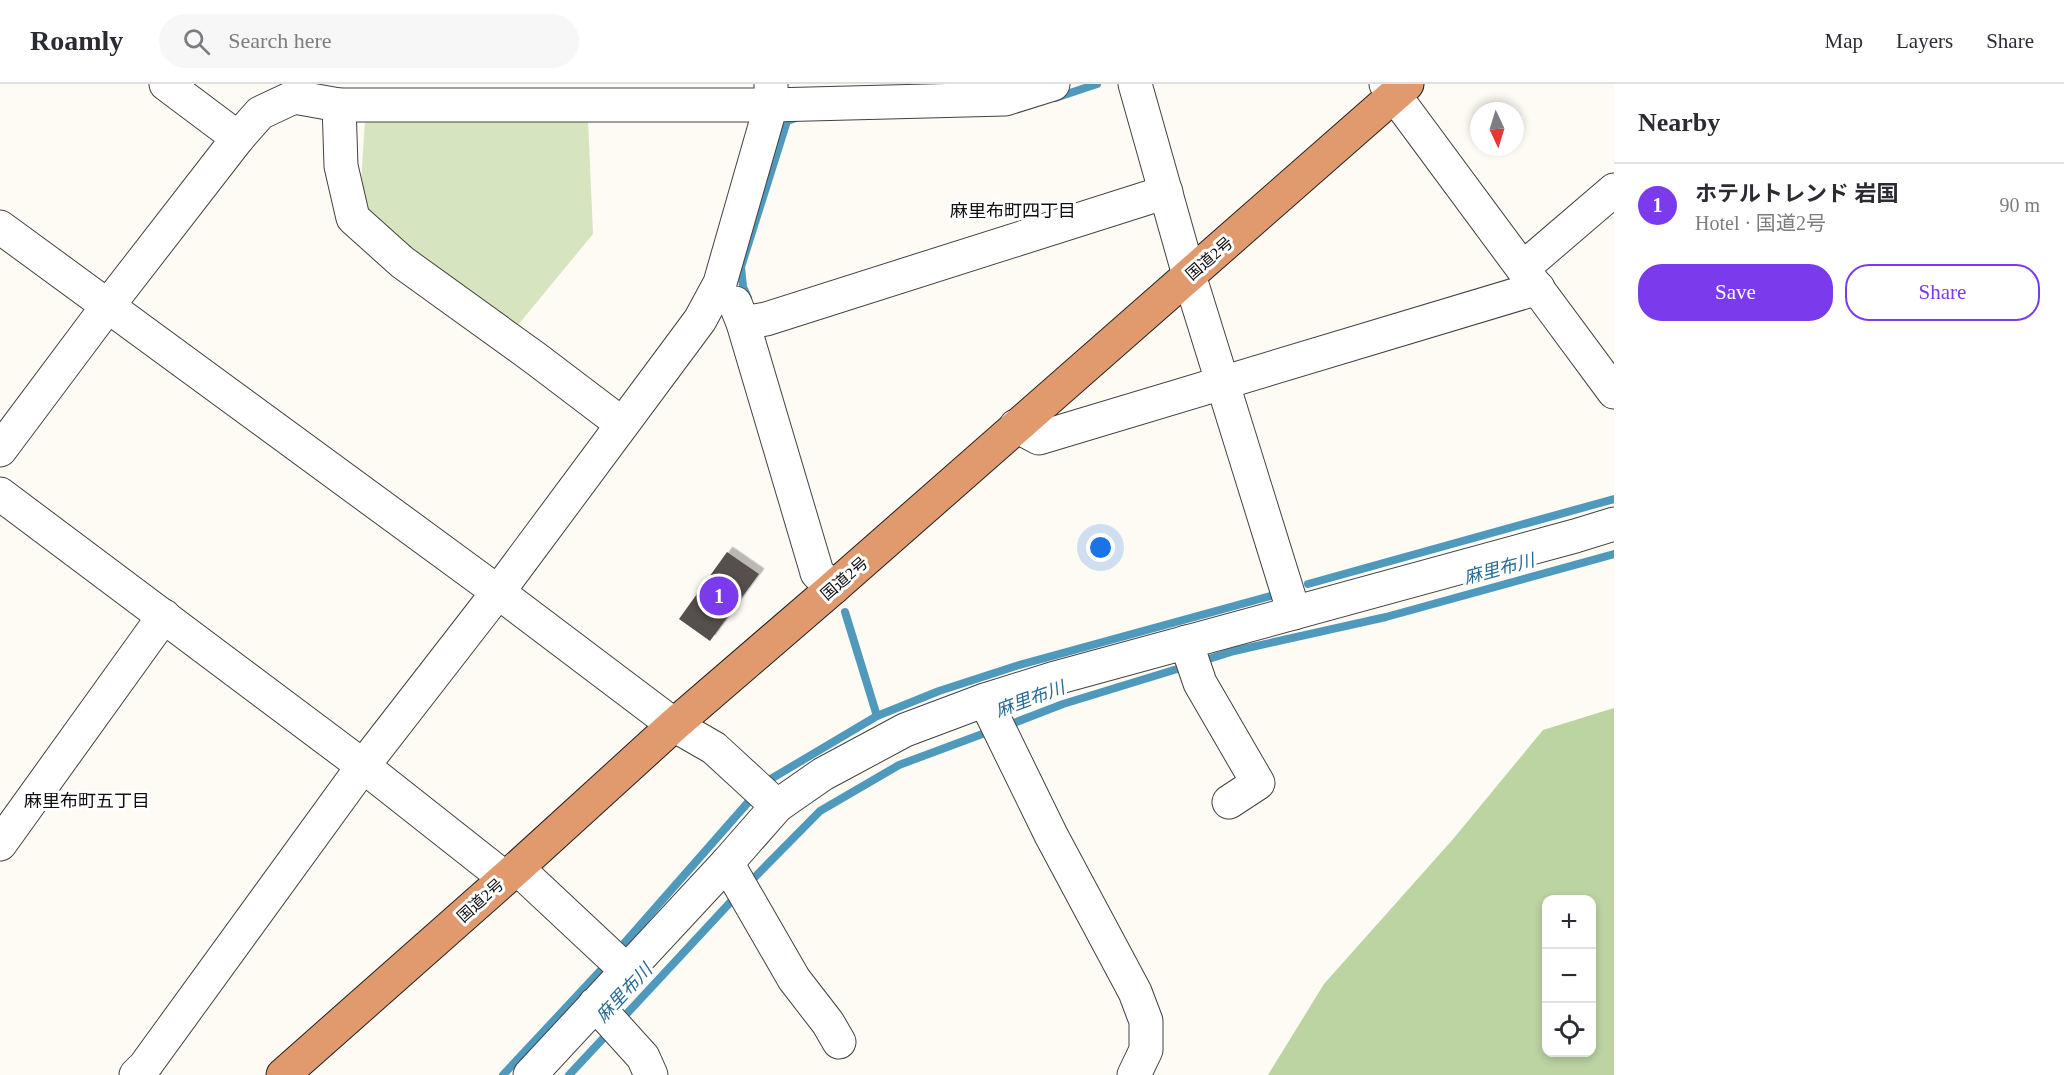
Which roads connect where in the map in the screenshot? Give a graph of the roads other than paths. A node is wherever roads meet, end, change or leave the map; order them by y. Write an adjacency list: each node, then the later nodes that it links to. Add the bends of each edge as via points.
1 (166, 84): 8 (street)
2 (1053, 84): 6 (street, via 1005,99)
3 (1141, 86): 10 (street)
4 (1396, 88): 12 (highway, 国道2号); 13 (street)
5 (297, 91): 7 (street); 8 (street, via 260,113)
6 (771, 94): 7 (street); 14 (street)
7 (339, 105): 19 (street, via 341,166 353,218 402,262)
8 (238, 138): 15 (street)
9 (1614, 190): 13 (street)
10 (1166, 192): 12 (street); 16 (street)
11 (0, 227): 15 (street)
12 (1189, 276): 17 (street); 20 (highway, 国道2号)
13 (1531, 278): 17 (street); 18 (street)
14 (720, 283): 16 (street, via 733,299); 19 (street, via 699,320)
15 (107, 307): 21 (street); 25 (street)
16 (743, 323): 24 (street, via 817,573)
17 (1223, 382): 20 (street, via 1039,438); 26 (street)
18 (1614, 392)
19 (622, 424): 25 (street)
20 (1016, 426): 24 (highway, 国道2号)
21 (0, 450)
22 (0, 495): 27 (street)
23 (1614, 524): 26 (street)
24 (833, 588): 30 (highway, 国道2号)
25 (498, 592): 30 (street); 31 (street)
26 (1294, 613): 28 (street)
27 (164, 616): 31 (street); 34 (street)
28 (1190, 656): 29 (street, via 1052,679); 32 (street, via 1258,783)
29 (985, 700): 33 (street, via 905,730 823,774); 44 (street, via 1135,992 1146,1021 1146,1050)
30 (674, 725): 33 (street, via 714,748); 35 (highway, 国道2号)
31 (363, 766): 35 (street); 40 (street)
32 (1228, 802)
33 (777, 806): 36 (street)
34 (0, 844)
35 (511, 873): 37 (street); 41 (highway, 国道2号)
36 (735, 876): 37 (street); 39 (street, via 794,979)
37 (626, 970): 38 (street)
38 (607, 1018): 42 (street); 43 (street, via 643,1057)
39 (838, 1042)
40 (136, 1075)
41 (283, 1075)
42 (530, 1075)
43 (651, 1075)
44 (1134, 1075)

